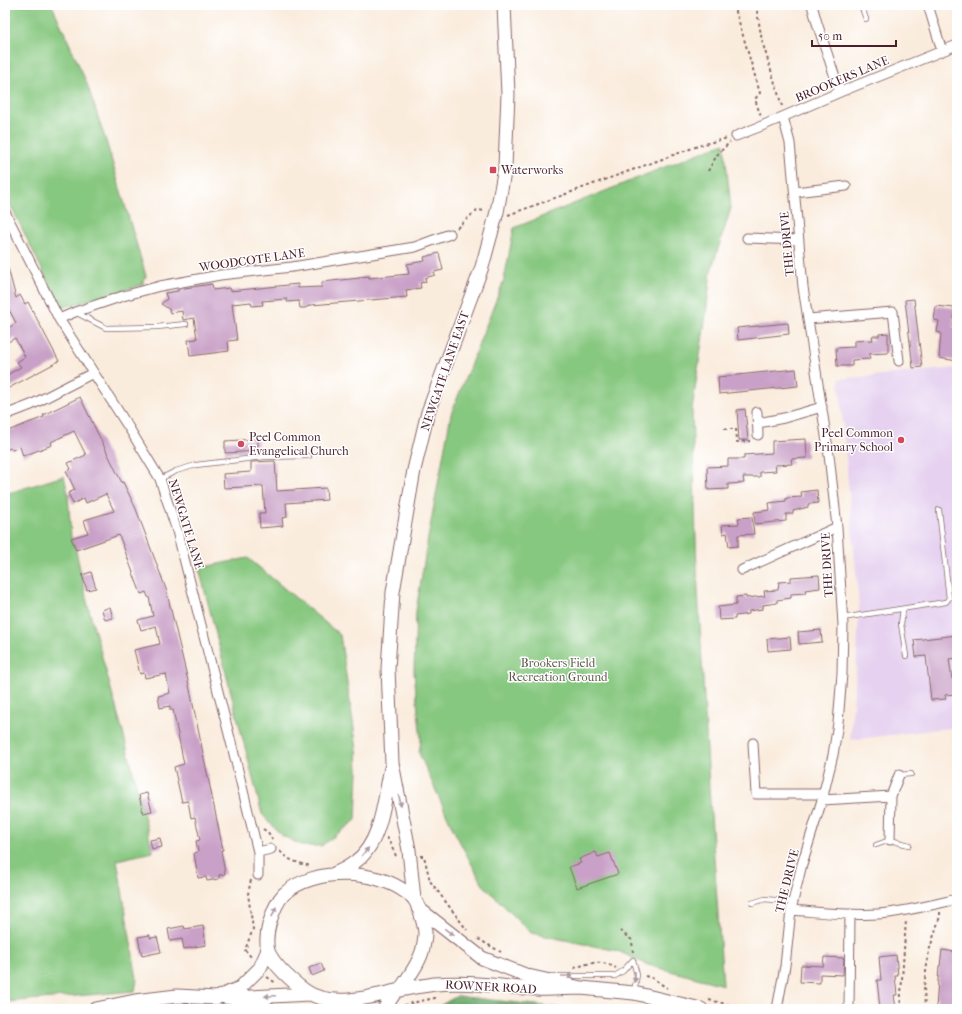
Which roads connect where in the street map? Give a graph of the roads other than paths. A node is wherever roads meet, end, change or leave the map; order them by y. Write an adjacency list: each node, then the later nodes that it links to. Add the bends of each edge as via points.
1 (504, 5): 38 (main road, NEWGATE LANE EAST, via 508,94 505,167 497,212 482,266 428,412 414,470 393,592 388,669)
2 (812, 5): 9 (street)
3 (871, 5): 5 (lane)
4 (928, 5): 8 (street)
5 (862, 6): 6 (lane)
6 (866, 19)
7 (957, 45): 8 (street, BROOKERS LANE)
8 (942, 51): 9 (street, BROOKERS LANE)
9 (840, 92): 10 (street, BROOKERS LANE)
10 (784, 116): 11 (street, BROOKERS LANE); 13 (street, THE DRIVE, via 790,143)
11 (736, 136)
12 (846, 186): 13 (street)
13 (795, 192): 17 (street, THE DRIVE)
14 (5, 212): 19 (street, NEWGATE LANE)
15 (450, 234): 18 (street, WOODCOTE LANE, via 415,247 160,286)
16 (747, 238): 17 (street)
17 (799, 240): 20 (street, THE DRIVE)
18 (75, 312): 19 (street, WOODCOTE LANE); 21 (lane, via 106,328)
19 (59, 319): 23 (street, NEWGATE LANE)
20 (808, 319): 22 (street, via 893,312); 24 (street, THE DRIVE)
21 (186, 324)
22 (899, 361)
23 (93, 373): 26 (street, via 31,405); 30 (street, NEWGATE LANE)
24 (822, 407): 27 (street); 32 (street, THE DRIVE)
25 (757, 412): 27 (street)
26 (5, 415)
27 (758, 423): 28 (street)
28 (758, 434)
29 (309, 456): 30 (lane, via 264,457 196,465)
30 (160, 478): 47 (street, NEWGATE LANE, via 179,539)
31 (939, 510): 34 (lane, via 949,598 946,602)
32 (837, 527): 33 (street); 35 (street, THE DRIVE)
33 (742, 570)
34 (903, 609): 35 (lane); 36 (lane)
35 (842, 618): 42 (street, THE DRIVE, via 842,674 838,723)
36 (906, 656)
37 (753, 743): 42 (street, via 756,794)
38 (392, 763): 48 (main road, NEWGATE LANE EAST, one-way to 38, via 356,862 369,849 377,834); 51 (main road, NEWGATE LANE EAST, one-way to 51, via 410,850)
39 (911, 774): 40 (lane)
40 (899, 775): 41 (street)
41 (891, 796): 42 (street); 43 (street)
42 (823, 797): 53 (street, THE DRIVE)
43 (890, 840): 44 (lane); 45 (lane)
44 (876, 845)
45 (910, 845)
46 (275, 847): 47 (street)
47 (258, 852): 49 (street, NEWGATE LANE)
48 (334, 874): 51 (main road, ROWNER ROAD, via 366,876 393,884); 55 (main road, one-way to 48, via 268,929 273,911 283,895 306,882)
49 (254, 877)
50 (957, 899): 54 (street, via 878,914)
51 (416, 903): 56 (main road, ROWNER ROAD, one-way to 56, via 482,958); 58 (main road, NEWGATE LANE EAST, via 425,933 423,949)
52 (752, 903): 53 (lane, via 765,899)
53 (792, 906): 54 (street); 67 (street, THE DRIVE)
54 (850, 914): 68 (street)
55 (268, 950): 60 (main road, via 280,970); 61 (main road, via 260,968 240,988)
56 (528, 976): 57 (main road, ROWNER ROAD); 59 (lane, one-way to 59, via 615,976 623,972 633,960 636,975)
57 (581, 988): 58 (main road, ROWNER ROAD, via 539,989 486,984 442,984); 59 (main road, ROWNER ROAD)
58 (398, 990): 60 (main road, ROWNER ROAD, via 351,1000); 66 (main road, NEWGATE LANE EAST)
59 (634, 993): 62 (main road, ROWNER ROAD)
60 (313, 995): 61 (main road, ROWNER ROAD, one-way to 61); 65 (main road)
61 (226, 997): 63 (main road, via 177,996); 64 (main road, via 254,1002)
62 (703, 1004)
63 (96, 1009)
64 (268, 1009)
65 (327, 1009)
66 (384, 1009)
67 (777, 1009)
68 (848, 1009)

